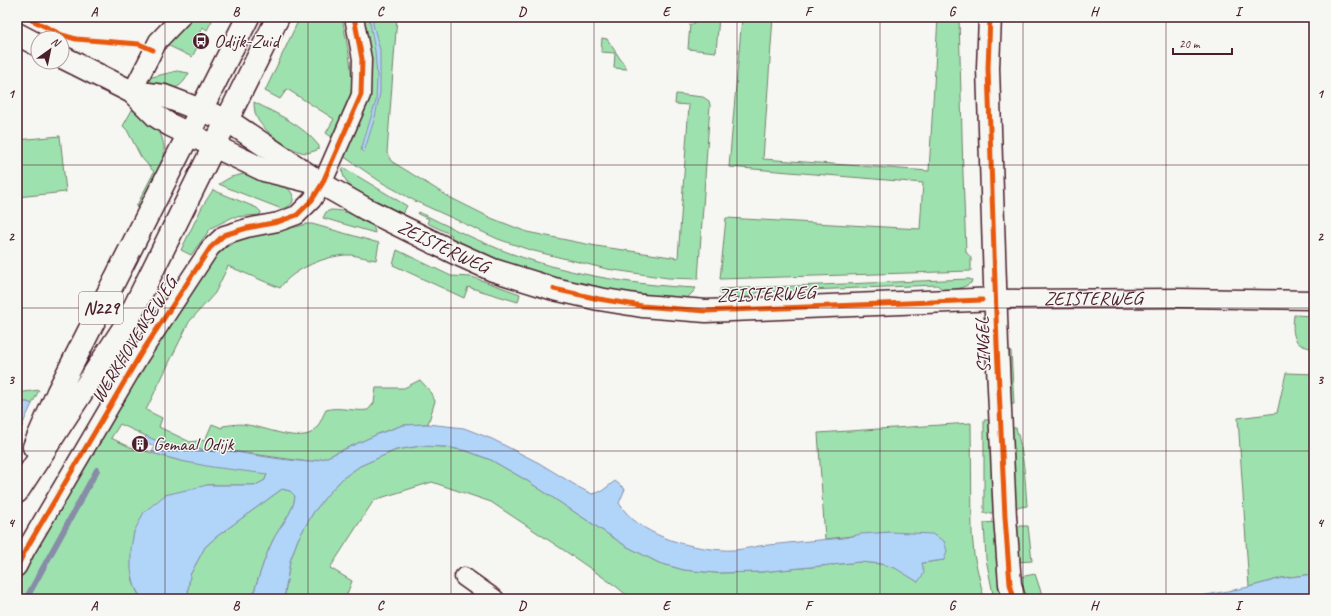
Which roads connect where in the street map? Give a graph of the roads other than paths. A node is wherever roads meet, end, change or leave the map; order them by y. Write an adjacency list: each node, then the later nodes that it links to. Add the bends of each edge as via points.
1 (181, 17): 9 (street, via 158,41)
2 (248, 17): 10 (street, N229)
3 (278, 17): 11 (street, N229)
4 (354, 17): 14 (street, WERKHOVENSEWEG, via 362,59 361,95)
5 (990, 17): 15 (street, SINGEL, via 988,68)
6 (17, 34): 7 (street)
7 (30, 41)
8 (70, 61): 9 (street)
9 (132, 92): 10 (street, ZEISTERWEG, via 164,96); 12 (street, ZEISTERWEG, via 156,116)
10 (201, 111): 11 (street, ZEISTERWEG); 12 (street, WERKHOVENSEWEG / N229)
11 (227, 120): 13 (street, WERKHOVENSEWEG / N229); 14 (street, ZEISTERWEG)
12 (189, 134): 13 (street, ZEISTERWEG); 17 (street, WERKHOVENSEWEG / N229, via 58,392)
13 (214, 146): 14 (street, ZEISTERWEG, via 264,170); 18 (street, WERKHOVENSEWEG / N229, via 125,326)
14 (322, 184): 15 (street, ZEISTERWEG, via 401,227 493,270 554,289 599,299 706,312); 19 (street, WERKHOVENSEWEG, via 312,200 297,215 224,235 210,248 140,355)
15 (997, 299): 16 (street, ZEISTERWEG); 22 (street, SINGEL, via 1005,516 1010,584)
16 (1314, 300)
17 (17, 485)
18 (17, 492)
19 (17, 567)
20 (464, 577): 21 (street)
21 (495, 599)
22 (1014, 599)

